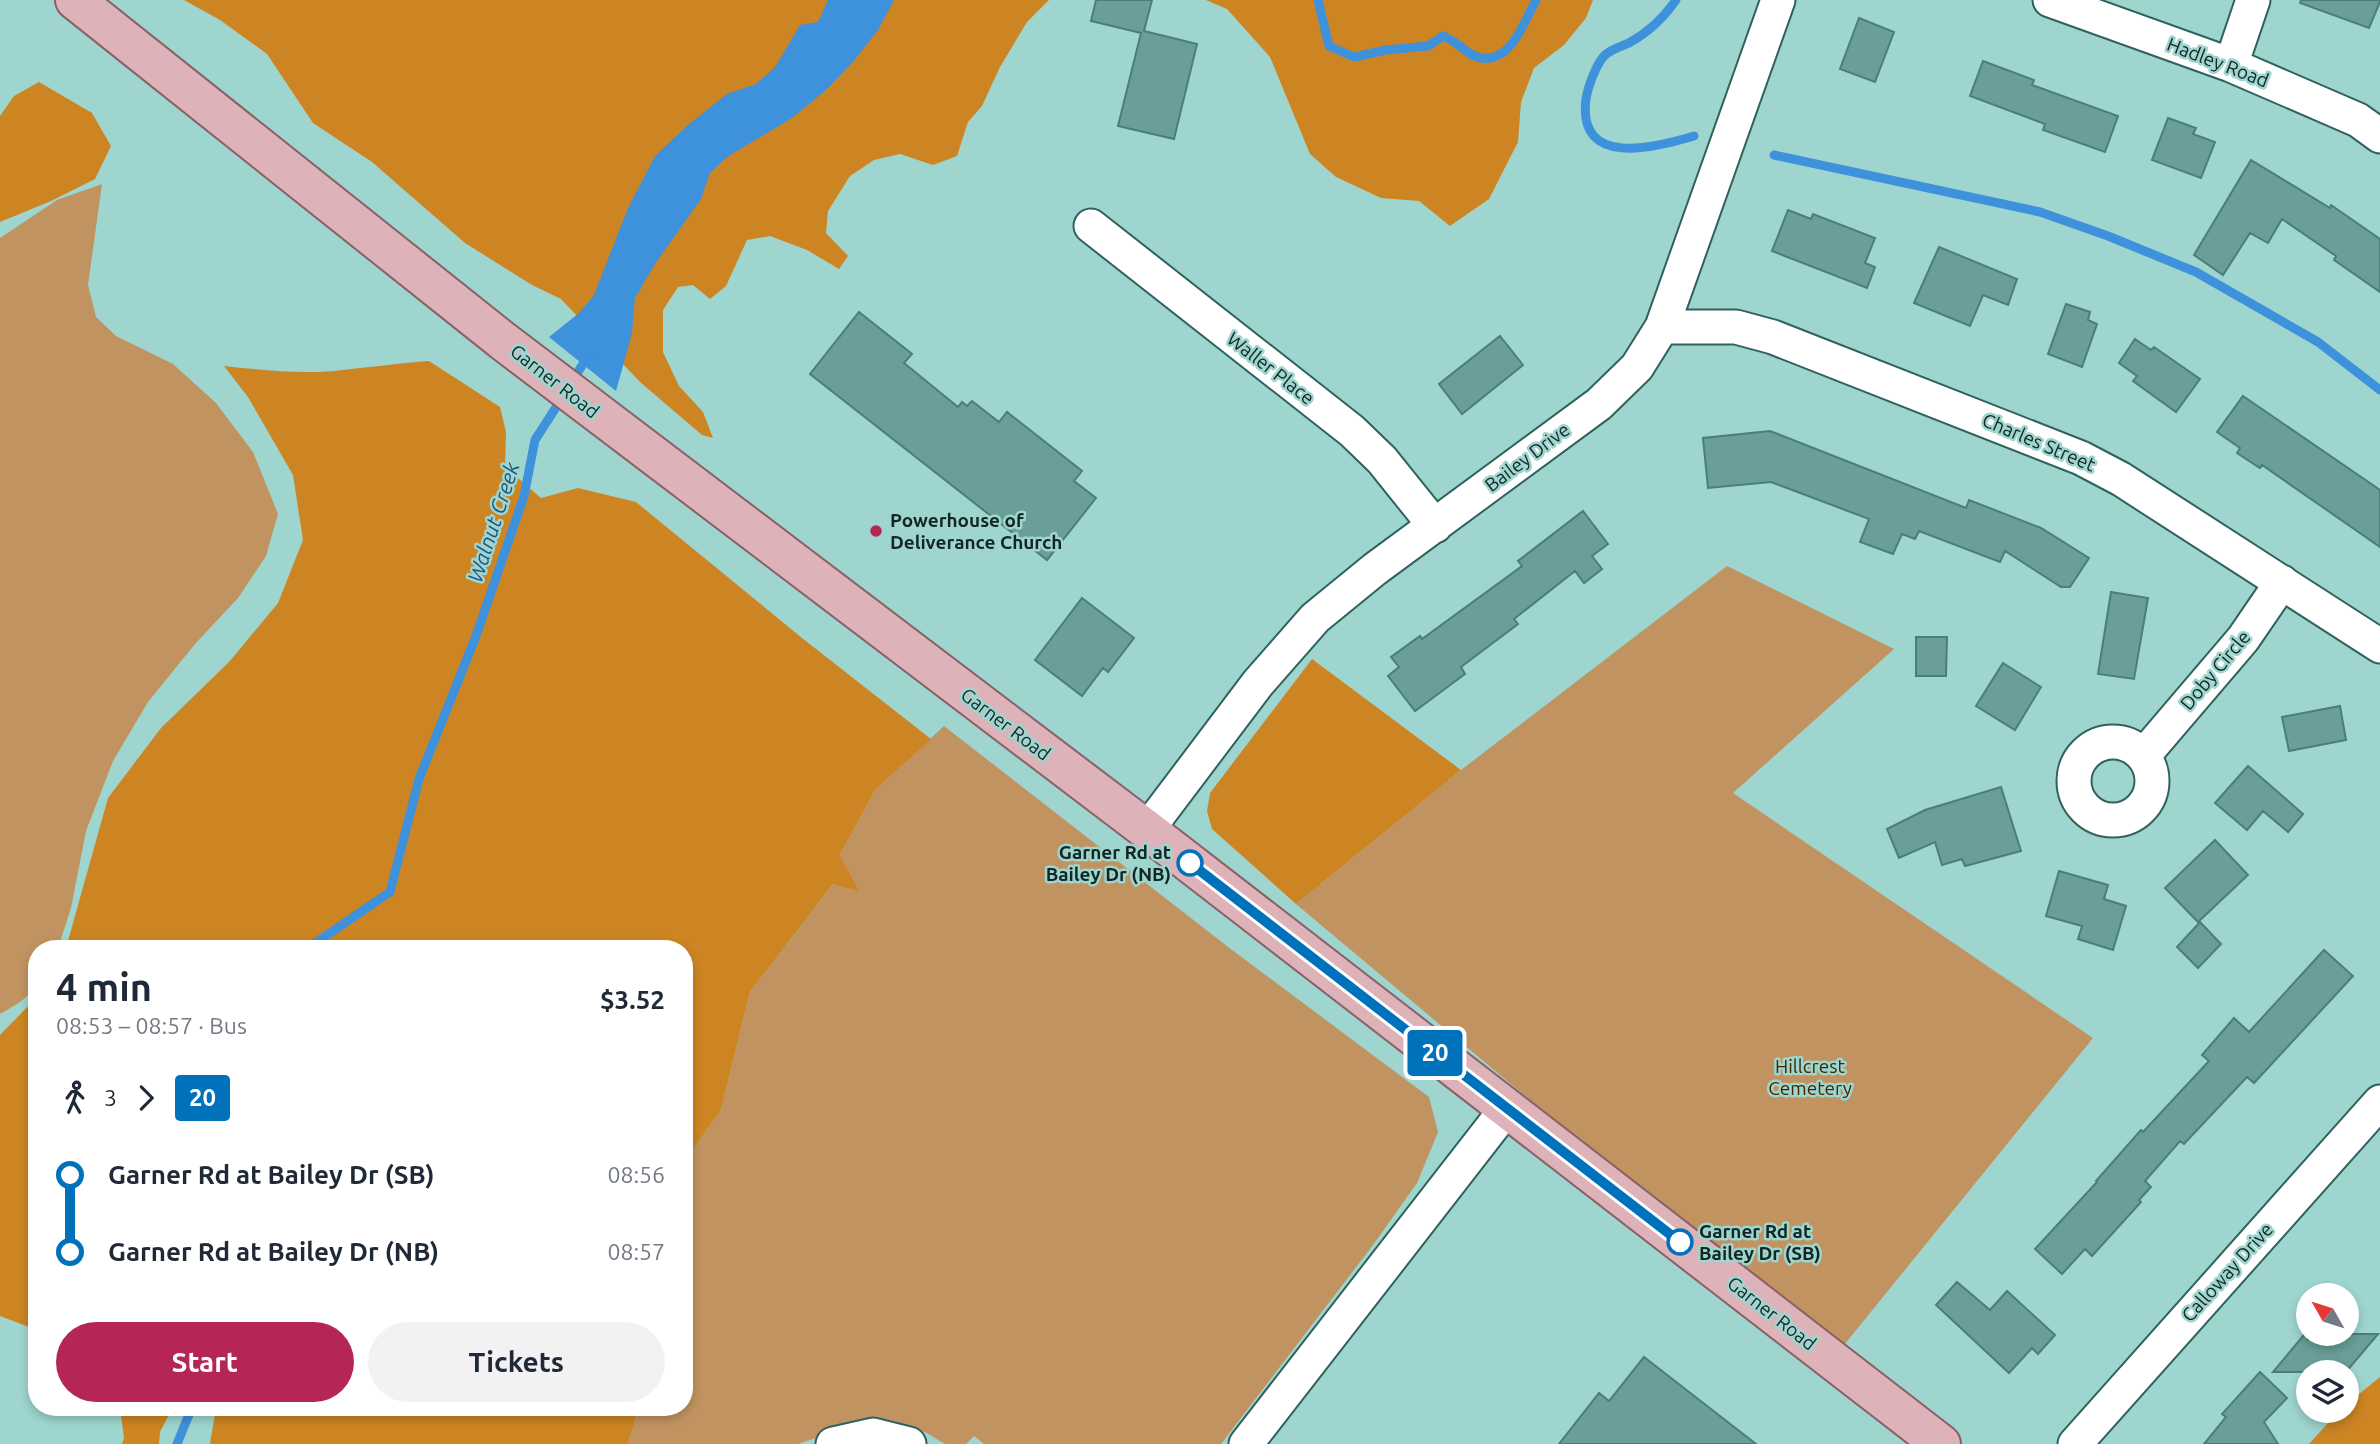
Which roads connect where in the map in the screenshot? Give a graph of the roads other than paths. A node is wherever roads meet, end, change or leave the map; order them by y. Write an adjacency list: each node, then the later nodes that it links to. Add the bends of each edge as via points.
1 (75, 0): 13 (main road, Garner Road, via 503,341)
2 (1778, 0): 8 (street, Bailey Drive)
3 (2050, 0): 5 (street, Hadley Road)
4 (2253, 0): 5 (street)
5 (2231, 65): 6 (street, Hadley Road, via 2358,120)
6 (2380, 136)
7 (1091, 226): 9 (street, Waller Place, via 1352,430)
8 (1662, 327): 9 (street, Bailey Drive, via 1637,367 1599,404); 10 (street, Charles Street, via 1736,327 1773,337 2081,458)
9 (1435, 526): 13 (street, Bailey Drive, via 1374,569 1283,651)
10 (2282, 582): 11 (street, Charles Street); 12 (street, Doby Circle, via 2243,639)
11 (2380, 646)
12 (2144, 755)
13 (1147, 830): 15 (main road, Garner Road)
14 (2380, 1102): 20 (street, Calloway Drive)
15 (1507, 1108): 18 (street); 19 (main road, Garner Road)
16 (833, 1444): 17 (street, via 873,1436)
17 (909, 1444)
18 (1246, 1444)
19 (1941, 1444)
20 (2075, 1444)

